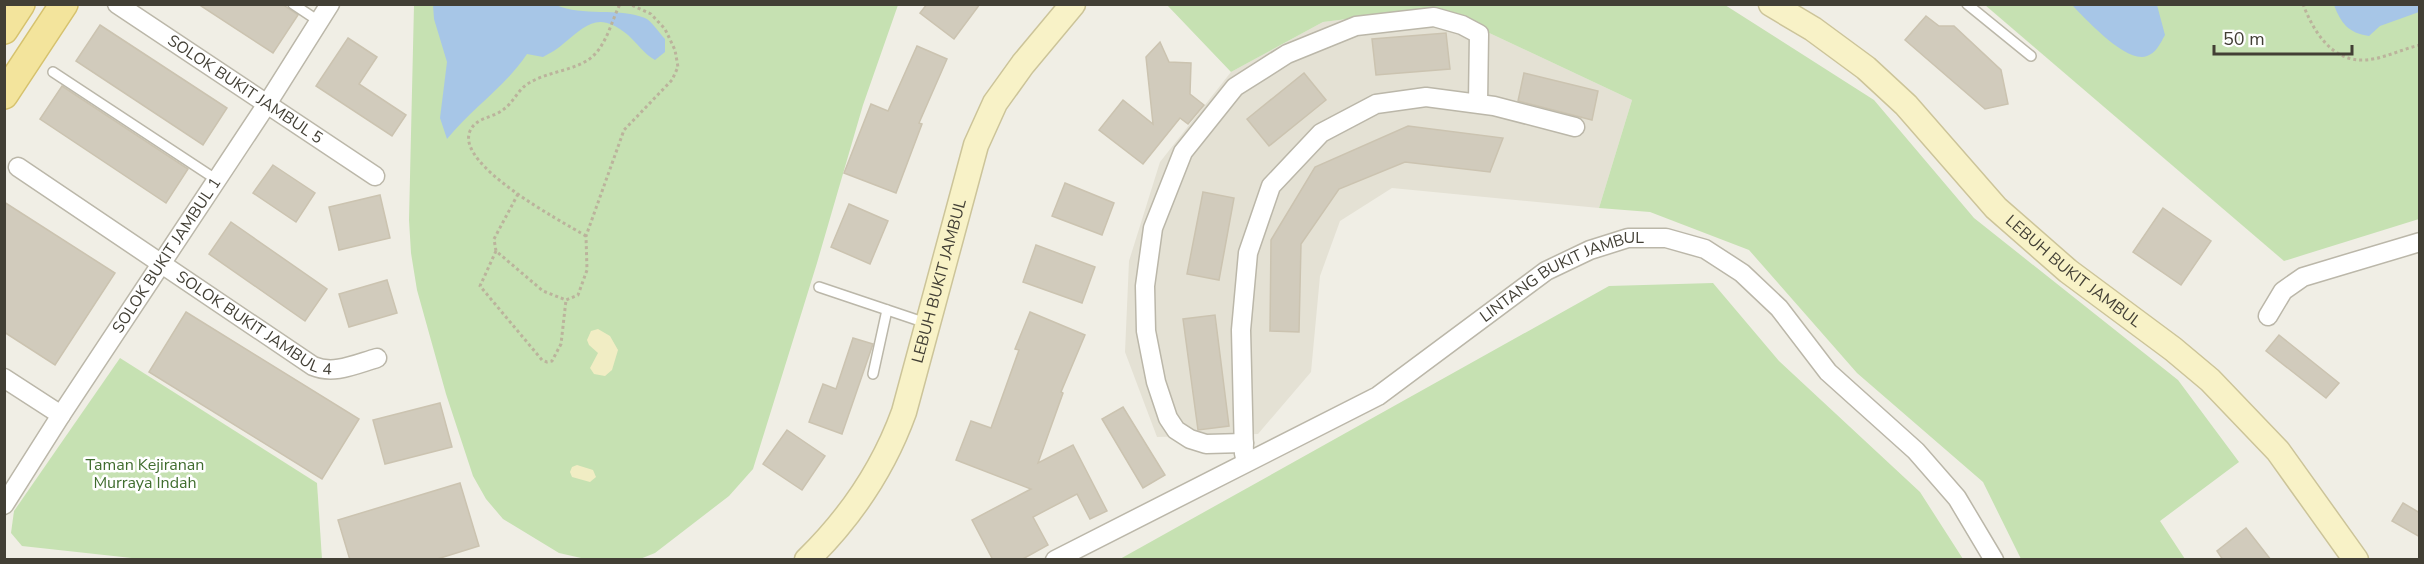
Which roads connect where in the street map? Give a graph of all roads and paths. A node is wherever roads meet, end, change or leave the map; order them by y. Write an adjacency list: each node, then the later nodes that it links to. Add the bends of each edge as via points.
1 (21, 4): 13 (main road)
2 (64, 4): 17 (main road)
3 (117, 4): 19 (street, SOLOK BUKIT JAMBUL 5)
4 (293, 4): 12 (lane)
5 (330, 4): 12 (street, SOLOK BUKIT JAMBUL 1)
6 (620, 4): 24 (path, via 601,45 589,59 527,84 502,112 477,122 470,131 469,144 475,156)
7 (629, 4): 25 (path, via 651,14 665,29 678,67 672,80 624,130)
8 (1073, 4): 33 (main road, LEBUH BUKIT JAMBUL, via 995,104 976,145)
9 (1771, 4): 44 (main road, LEBUH BUKIT JAMBUL, via 1866,68 1906,105 1996,208 2068,271 2210,380 2278,451)
10 (1967, 4): 15 (lane)
11 (2303, 4): 14 (path, via 2312,27 2344,57 2365,60)
12 (320, 22): 19 (street, SOLOK BUKIT JAMBUL 1)
13 (4, 30)
14 (2420, 45)
15 (2031, 56)
16 (53, 72): 23 (lane)
17 (4, 95)
18 (1478, 103): 20 (street); 38 (street, via 1426,97 1376,104 1320,133 1271,186 1248,253 1240,330); 38 (street, via 1479,34 1434,17 1356,26 1287,54 1235,87 1183,152 1153,228 1145,286 1146,331 1156,382 1176,430 1206,444)
19 (267, 104): 22 (street, SOLOK BUKIT JAMBUL 5); 23 (street, SOLOK BUKIT JAMBUL 1)
20 (1575, 128)
21 (18, 167): 28 (street, SOLOK BUKIT JAMBUL 4)
22 (375, 176)
23 (217, 180): 28 (street, SOLOK BUKIT JAMBUL 1)
24 (518, 195): 25 (path); 27 (path, via 494,239)
25 (586, 236): 30 (path, via 587,270 578,295)
26 (2420, 242): 32 (street, via 2303,276 2283,291)
27 (496, 251): 30 (path, via 543,291); 30 (path, via 480,286 547,363 561,344)
28 (162, 263): 34 (street, SOLOK BUKIT JAMBUL 4, via 313,366 334,370); 37 (street, SOLOK BUKIT JAMBUL 1)
29 (819, 287): 31 (lane)
30 (566, 300)
31 (887, 310): 33 (lane); 35 (lane)
32 (2268, 316)
33 (928, 324): 41 (main road, LEBUH BUKIT JAMBUL, via 892,444 856,505)
34 (377, 358)
35 (873, 374)
36 (4, 378): 37 (street)
37 (61, 415): 40 (street, SOLOK BUKIT JAMBUL 1)
38 (1244, 442): 39 (street)
39 (1245, 463): 42 (street, LINTANG BUKIT JAMBUL); 43 (street, LINTANG BUKIT JAMBUL, via 1378,396 1546,271 1590,250 1628,238 1666,238 1705,249 1757,287 1828,372 1917,451 1957,498)
40 (4, 505)
41 (807, 560)
42 (1055, 560)
43 (1994, 560)
44 (2356, 560)

